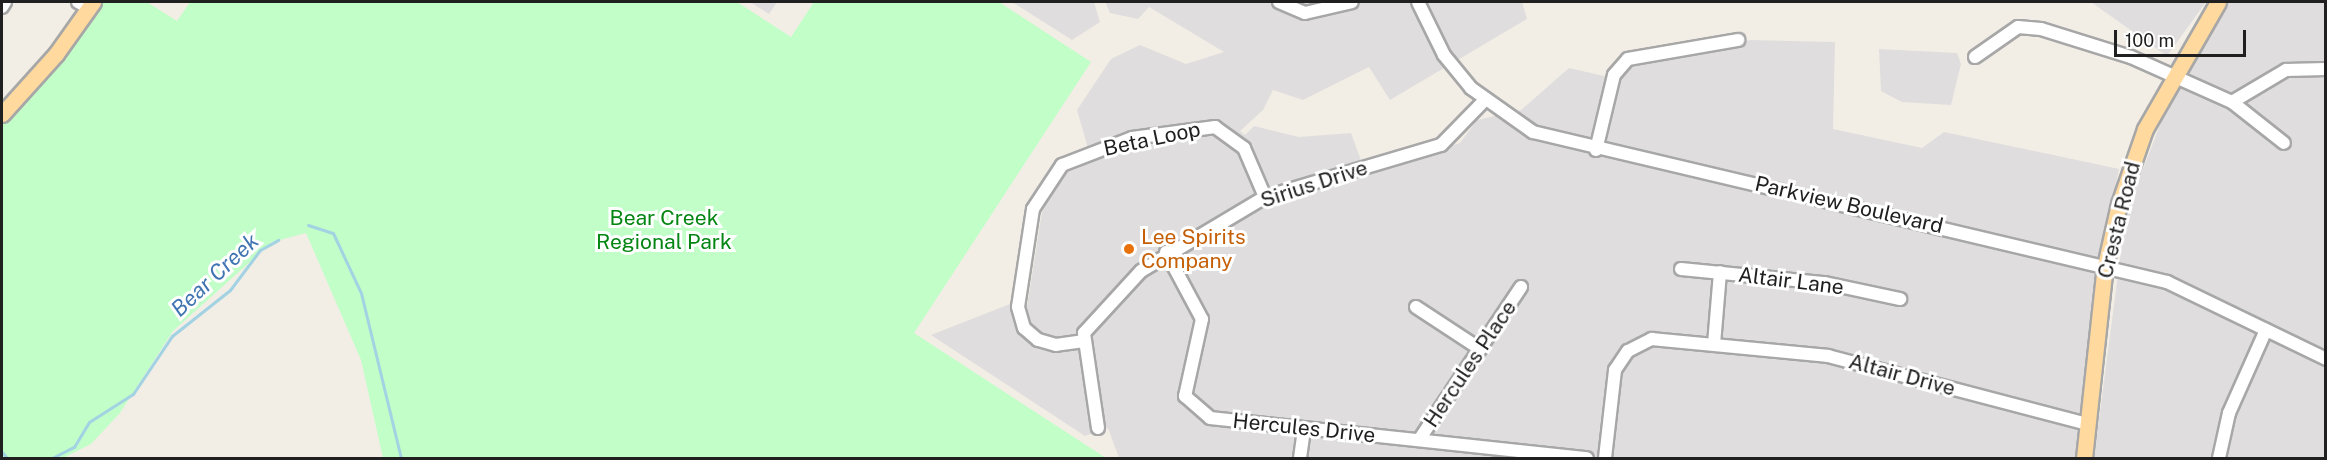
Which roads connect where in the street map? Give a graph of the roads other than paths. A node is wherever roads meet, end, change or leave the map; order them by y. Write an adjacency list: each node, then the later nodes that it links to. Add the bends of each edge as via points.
1 (5, 2): 7 (street)
2 (1279, 2): 3 (street, via 1305,13)
3 (1353, 2)
4 (1418, 2): 12 (street, Parkview Boulevard, via 1444,55)
5 (2218, 2): 11 (main road, Cresta Road)
6 (86, 4): 14 (main road)
7 (2, 7)
8 (1738, 40): 16 (street, via 1628,59 1614,75)
9 (1975, 57): 11 (street, via 2006,32 2030,27)
10 (2325, 69): 13 (street, via 2286,70)
11 (2172, 74): 13 (street); 19 (main road, Cresta Road, via 2133,159)
12 (1484, 101): 16 (street, Parkview Boulevard, via 1533,132); 17 (street, Sirius Drive, via 1441,145)
13 (2232, 102): 15 (street)
14 (2, 114)
15 (2284, 143)
16 (1596, 150): 19 (street, Parkview Boulevard)
17 (1265, 197): 18 (street, Sirius Drive); 26 (street, Beta Loop, via 1244,148 1215,127 1132,138 1062,165 1033,209 1019,318 1046,344)
18 (1167, 252): 26 (street, Sirius Drive, via 1095,315); 32 (street, Hercules Drive, via 1202,320 1184,386 1192,405 1210,418)
19 (2105, 266): 25 (street, Parkview Boulevard, via 2173,284); 30 (main road, Cresta Road)
20 (1681, 269): 21 (street, Altair Lane)
21 (1720, 272): 23 (street, Altair Lane, via 1825,283); 27 (street)
22 (1521, 287): 28 (street, Hercules Place)
23 (1900, 299)
24 (1416, 307): 28 (street)
25 (2266, 330): 29 (street, Parkview Boulevard); 38 (street, via 2229,413)
26 (1084, 341): 31 (street)
27 (1714, 344): 30 (street, Altair Drive, via 1828,356); 36 (street, Altair Drive, via 1664,338 1638,344 1621,359 1611,386)
28 (1480, 349): 33 (street, Hercules Place)
29 (2325, 359)
30 (2088, 424): 37 (main road, Cresta Road)
31 (1098, 428)
32 (1304, 428): 33 (street, Hercules Drive); 34 (street)
33 (1419, 440): 35 (street, Hercules Drive)
34 (1300, 459)
35 (1587, 459)
36 (1605, 459)
37 (2084, 459)
38 (2219, 459)

